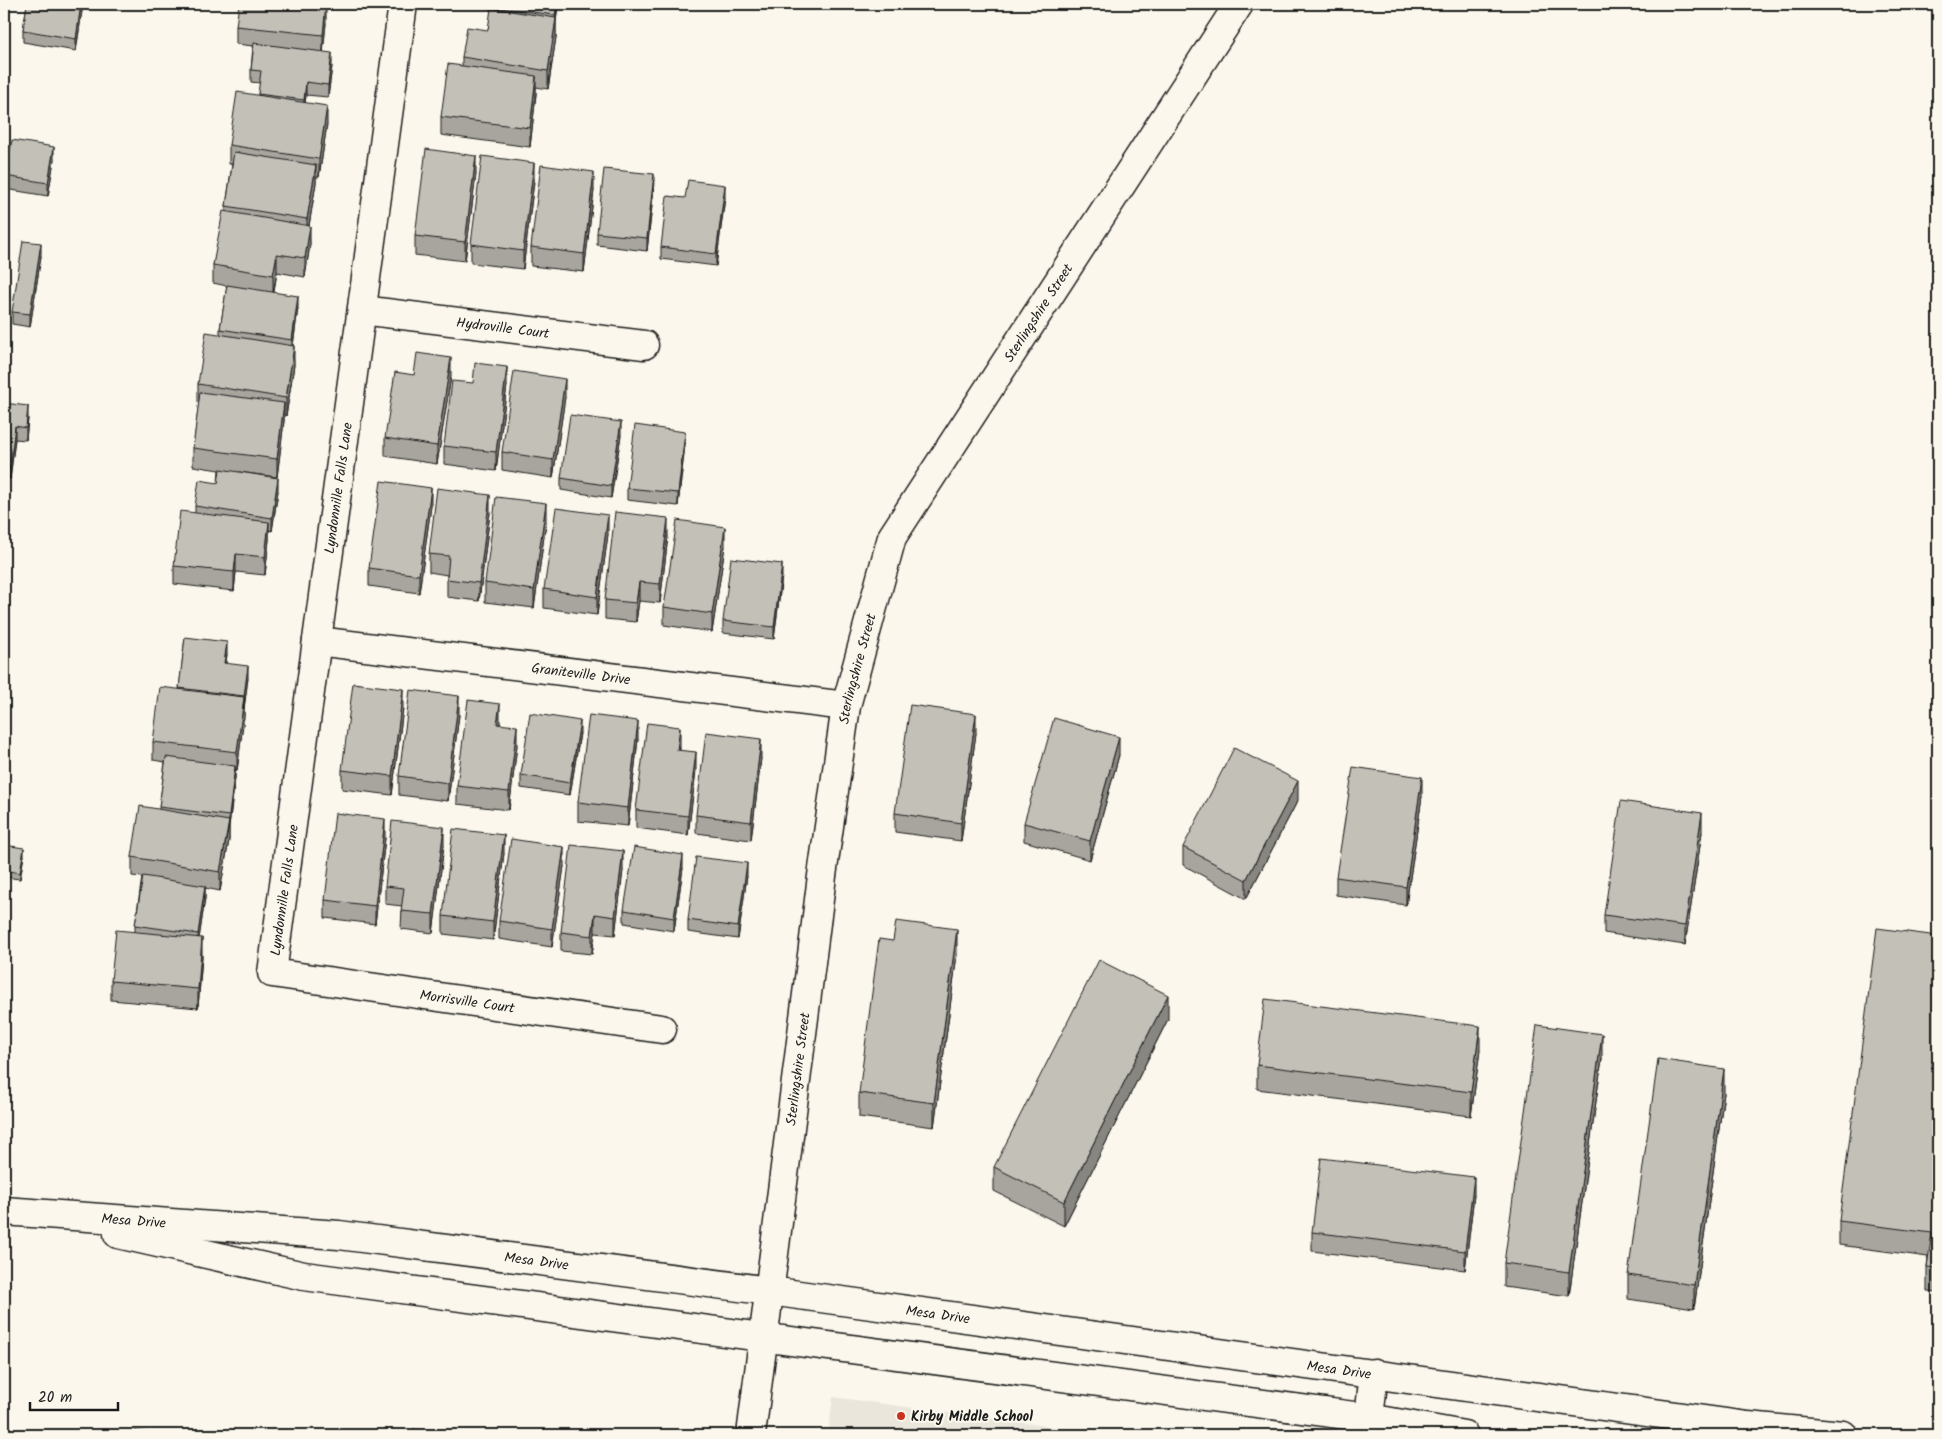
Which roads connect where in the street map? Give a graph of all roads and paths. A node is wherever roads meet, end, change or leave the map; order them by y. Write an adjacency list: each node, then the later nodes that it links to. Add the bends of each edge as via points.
1 (403, 4): 3 (street, Lyndonnille Falls Lane)
2 (1239, 4): 6 (street, Sterlingshire Street, via 892,537)
3 (362, 310): 4 (street, Hydroville Court); 5 (street, Lyndonnille Falls Lane)
4 (644, 345)
5 (317, 641): 6 (street, Graniteville Drive); 7 (street, Lyndonnille Falls Lane)
6 (846, 706): 11 (street, Sterlingshire Street)
7 (272, 973): 8 (street, Morrisville Court)
8 (662, 1029)
9 (4, 1211): 10 (street, Mesa Drive)
10 (31, 1215): 11 (street, Mesa Drive, via 339,1235); 12 (street, Mesa Drive, via 304,1276)
11 (770, 1291): 12 (street, Sterlingshire Street); 13 (street, Mesa Drive)
12 (763, 1338): 14 (street, Mesa Drive); 16 (street, Sterlingshire Street)
13 (1374, 1373): 14 (street); 15 (street, Mesa Drive)
14 (1369, 1418): 17 (street, Mesa Drive)
15 (1748, 1431): 18 (street, Mesa Drive)
16 (751, 1435)
17 (1464, 1435)
18 (1843, 1435)

